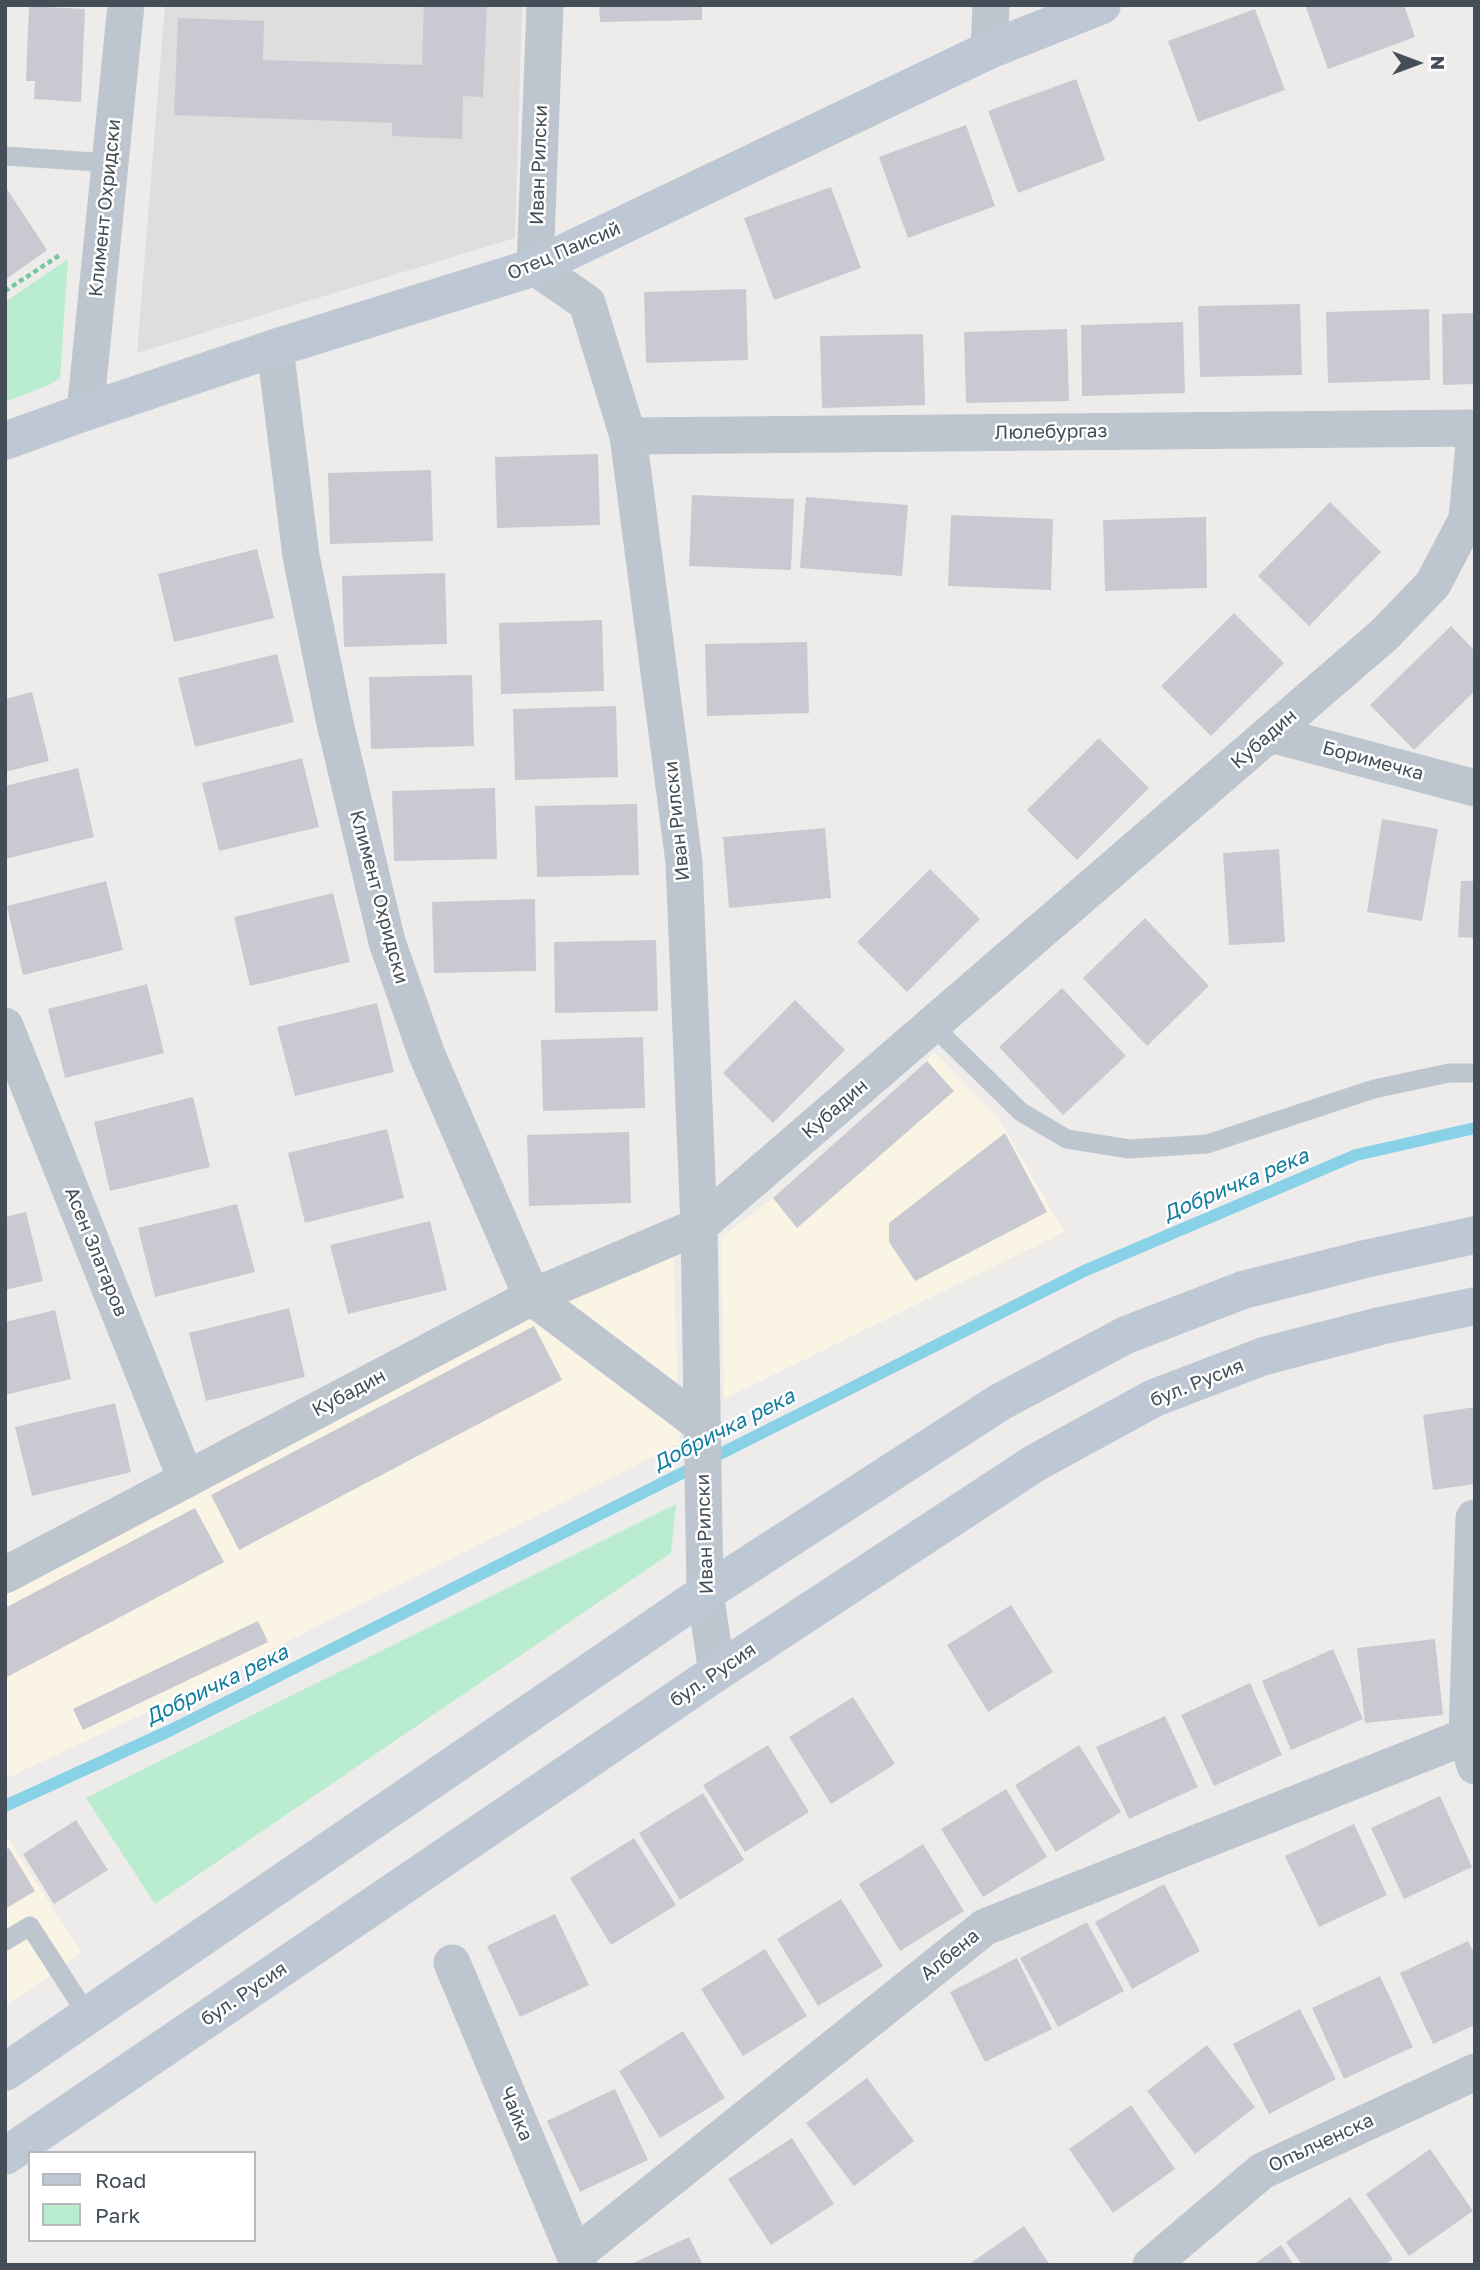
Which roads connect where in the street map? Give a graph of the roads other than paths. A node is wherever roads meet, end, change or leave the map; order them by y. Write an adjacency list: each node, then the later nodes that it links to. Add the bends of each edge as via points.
1 (126, 5): 7 (street, Климент Охридски)
2 (545, 5): 8 (street, Иван Рилски)
3 (991, 5): 5 (street)
4 (1101, 5): 5 (main road, Отец Паисий)
5 (989, 50): 8 (main road, Отец Паисий)
6 (5, 156): 7 (lane)
7 (110, 163): 10 (street, Климент Охридски)
8 (535, 267): 9 (main road, Отец Паисий); 12 (street, Иван Рилски, via 587,303)
9 (275, 348): 10 (main road, Отец Паисий); 21 (street, Климент Охридски, via 301,556 387,942 427,1055)
10 (85, 412): 13 (main road, Отец Паисий)
11 (1475, 431): 12 (street, Люлебургаз); 14 (street, Кубадин, via 1467,519 1433,584 1385,634)
12 (628, 436): 19 (street, Иван Рилски, via 684,863)
13 (5, 441)
14 (1270, 734): 15 (street, Боримечка); 17 (street, Кубадин)
15 (1475, 788)
16 (5, 1026): 24 (street, Асен Златаров)
17 (932, 1026): 18 (lane, via 1021,1112 1067,1139 1129,1149 1207,1144 1374,1089 1449,1073); 19 (street, Кубадин)
18 (1475, 1073)
19 (699, 1226): 21 (street, Кубадин); 23 (street, Иван Рилски)
20 (1475, 1235): 27 (main road, via 1243,1290 1126,1335 1000,1402)
21 (532, 1297): 23 (street, Климент Охридски); 24 (street, Кубадин)
22 (1475, 1306): 28 (main road, бул. Русия, via 1264,1356 1154,1398 1035,1463)
23 (703, 1434): 27 (street, Иван Рилски)
24 (186, 1479): 26 (street, Кубадин)
25 (1474, 1518): 29 (street)
26 (5, 1575)
27 (705, 1593): 28 (street, Иван Рилски); 32 (main road)
28 (717, 1672): 35 (main road, бул. Русия)
29 (1471, 1751): 36 (street, Албена, via 985,1927)
30 (5, 1941): 32 (lane, via 30,1926)
31 (452, 1963): 36 (street, Чайка)
32 (88, 2016): 33 (main road)
33 (5, 2072)
34 (1475, 2072): 37 (street, Опълченска, via 1262,2171)
35 (5, 2156)
36 (577, 2260)
37 (1151, 2265)

